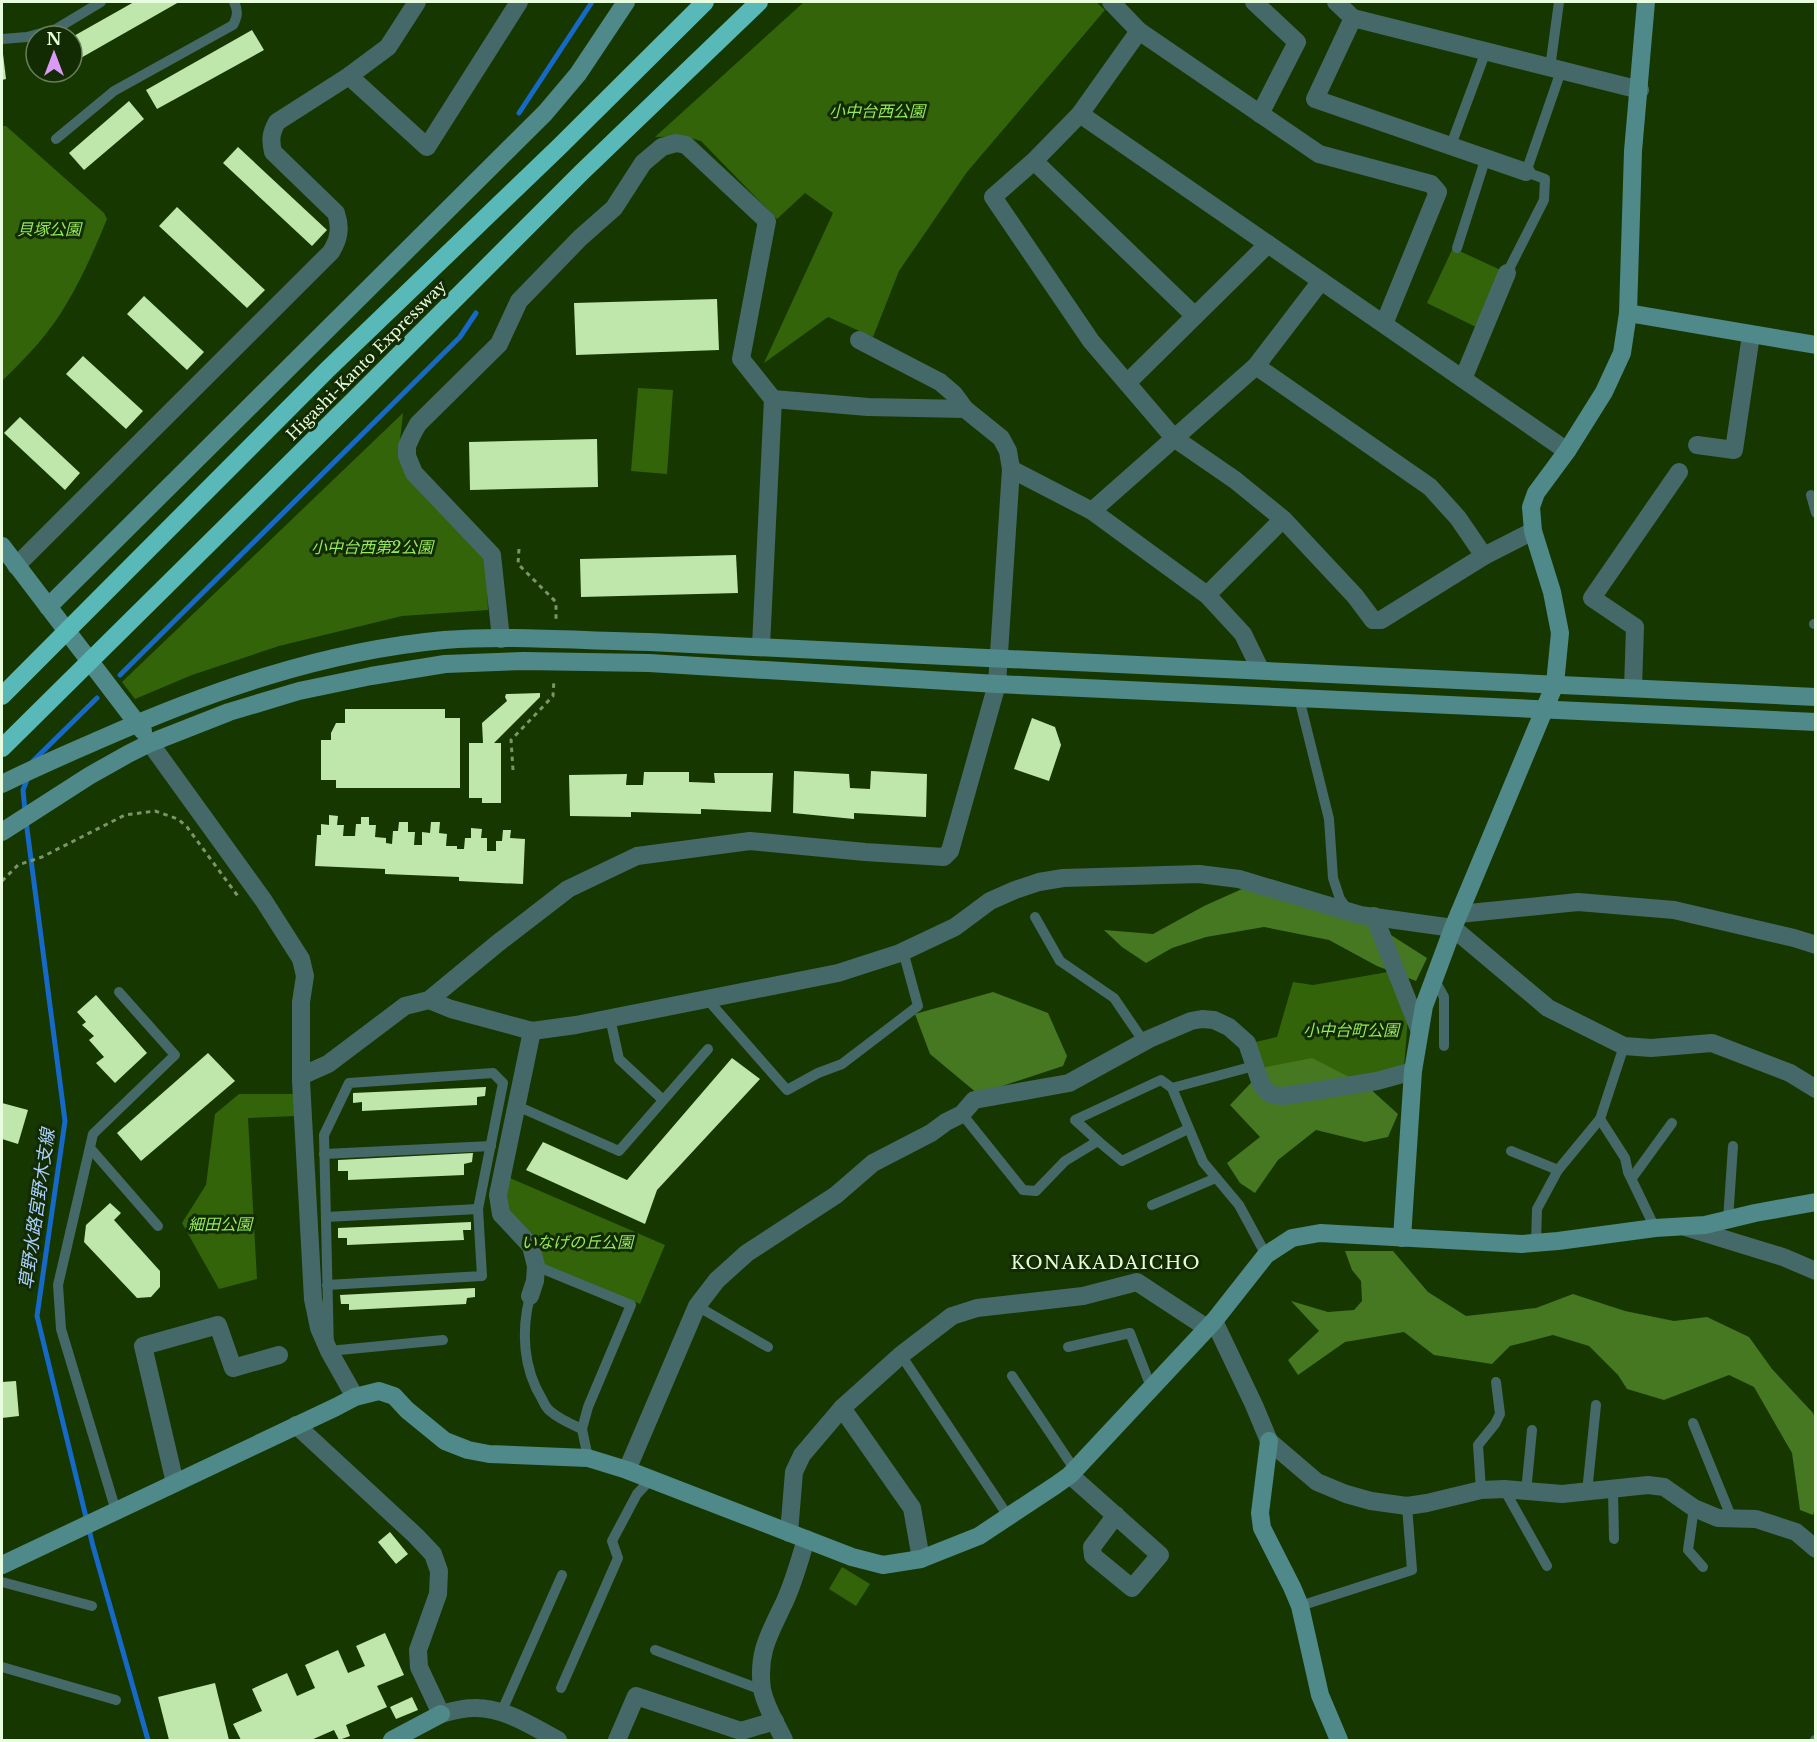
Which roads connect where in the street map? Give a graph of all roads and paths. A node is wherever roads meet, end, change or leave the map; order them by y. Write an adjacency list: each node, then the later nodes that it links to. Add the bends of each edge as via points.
1 (101, 2): 15 (lane, via 56,29)
2 (234, 2): 22 (lane, via 237,17 233,24 114,91)
3 (417, 2): 18 (street, via 388,47)
4 (519, 2): 18 (street, via 427,147)
5 (627, 2): 56 (street, via 578,74 545,113)
6 (705, 2): 64 (highway, Higashi-Kanto Expressway, via 327,370)
7 (759, 2): 71 (highway, Higashi-Kanto Expressway, via 582,172)
8 (1111, 2): 14 (street)
9 (1254, 2): 21 (street, via 1297,42)
10 (1336, 2): 13 (street)
11 (1559, 2): 17 (lane)
12 (1646, 2): 19 (street)
13 (1353, 18): 16 (street); 23 (street, via 1315,99)
14 (1139, 31): 20 (street); 21 (street)
15 (2, 39)
16 (1486, 51): 17 (street); 23 (lane)
17 (1555, 70): 19 (street); 26 (lane)
18 (349, 76): 54 (street, via 277,122 270,141 273,152 336,213 339,233 331,252)
19 (1640, 90): 31 (street, via 1633,151)
20 (1080, 114): 25 (street); 27 (street)
21 (1260, 114): 33 (street, via 1319,154 1431,184 1438,192)
22 (56, 139)
23 (1451, 145): 24 (street)
24 (1486, 158): 26 (street); 28 (lane)
25 (1034, 161): 32 (street); 39 (street, via 993,197 1091,341)
26 (1526, 172): 29 (lane, via 1545,179 1544,200)
27 (1268, 244): 30 (street); 32 (street)
28 (1457, 248)
29 (1507, 273): 38 (street)
30 (1321, 281): 33 (street); 37 (street)
31 (1628, 313): 34 (street); 44 (street, via 1622,353 1604,392)
32 (1195, 316): 39 (street)
33 (1384, 324): 38 (street)
34 (1751, 335): 36 (street); 43 (street, via 1734,450)
35 (859, 340): 41 (street, via 940,382)
36 (1815, 345)
37 (1256, 366): 42 (street); 53 (street, via 1430,487)
38 (1463, 379): 44 (street)
39 (1127, 383): 42 (street)
40 (773, 399): 41 (street, via 868,407); 57 (street, via 741,359 767,221 686,145 662,147 643,163 614,208 519,301 499,344 418,424 407,446 414,473 492,555); 58 (street)
41 (965, 409): 45 (street, via 1001,438)
42 (1174, 438): 48 (street); 50 (street)
43 (1697, 445)
44 (1567, 451): 51 (street, via 1536,493 1531,507)
45 (1011, 469): 48 (street); 59 (street)
46 (1679, 472): 63 (street, via 1592,598 1635,627)
47 (1811, 495): 49 (lane)
48 (1092, 511): 55 (street)
49 (1815, 513)
50 (1283, 519): 53 (street, via 1373,620 1381,620); 55 (street)
51 (1533, 531): 53 (street); 62 (street, via 1552,591 1560,633)
52 (2, 546): 54 (street)
53 (1484, 556)
54 (16, 566): 56 (street)
55 (1207, 595): 60 (street, via 1243,634)
56 (48, 607): 69 (street)
57 (501, 639): 58 (street); 69 (street, via 445,640 366,651 216,691)
58 (761, 646): 59 (street)
59 (999, 658): 60 (street); 61 (street)
60 (1260, 669): 62 (street)
61 (997, 684): 66 (street); 70 (street, via 649,663 445,664 299,691 229,712); 85 (street, via 950,850 944,857 750,841 637,856 568,889)
62 (1555, 684): 63 (street); 67 (street)
63 (1633, 688): 65 (street)
64 (2, 696)
65 (1815, 696)
66 (1299, 698): 67 (street); 76 (lane, via 1329,819 1333,878)
67 (1544, 710): 68 (street); 79 (street)
68 (1815, 722)
69 (137, 723): 70 (street); 72 (street)
70 (150, 743): 73 (street, via 89,776); 75 (street)
71 (2, 748)
72 (2, 784)
73 (2, 832)
74 (2, 881): 75 (path, via 18,865 42,857 125,814 155,811 178,819 187,827 237,897 246,902)
75 (264, 901): 95 (street, via 301,959 305,976)
76 (1349, 912): 77 (street); 81 (street, via 1239,879 1199,874 1063,878 1015,890 955,927)
77 (1374, 916): 79 (street); 87 (street)
78 (1035, 917): 89 (lane, via 1060,961 1114,999)
79 (1456, 921): 80 (street, via 1578,902 1674,910); 82 (street); 91 (street, via 1548,1008)
80 (1815, 945)
81 (903, 951): 84 (street, via 838,973); 84 (lane, via 918,1006 842,1064 787,1090)
82 (1434, 979): 87 (street); 90 (lane, via 1444,997)
83 (119, 992): 107 (lane, via 175,1055 93,1134)
84 (707, 999): 86 (street)
85 (429, 1000): 88 (street); 95 (street, via 405,1006 328,1064)
86 (610, 1018): 88 (street); 98 (lane, via 619,1059)
87 (1419, 1029): 94 (street)
88 (532, 1031): 99 (street)
89 (1144, 1042): 93 (street, via 1191,1021 1214,1020 1247,1043); 100 (street, via 1069,1083 974,1100)
90 (1444, 1046)
91 (1624, 1046): 97 (street, via 1712,1043 1790,1073); 101 (lane)
92 (708, 1049): 98 (lane)
93 (1254, 1066): 94 (street, via 1267,1092 1284,1096); 96 (lane)
94 (1413, 1071): 121 (street)
95 (301, 1076): 133 (street, via 313,1299)
96 (1172, 1088): 103 (lane); 104 (lane, via 1161,1080 1075,1120)
97 (1815, 1089)
98 (663, 1100): 99 (lane, via 619,1151)
99 (517, 1106): 124 (street, via 498,1195 501,1214 531,1246)
100 (962, 1114): 104 (lane, via 1023,1190 1036,1191 1065,1161); 128 (street, via 873,1162 836,1195 747,1254 717,1280)
101 (1600, 1119): 110 (lane); 112 (lane, via 1625,1158)
102 (1672, 1123): 112 (lane)
103 (1188, 1129): 104 (lane, via 1122,1161); 111 (lane, via 1203,1162)
104 (1098, 1141)
105 (490, 1146): 109 (lane); 109 (lane, via 503,1083 493,1073 349,1083 324,1135); 115 (lane)
106 (1733, 1146): 117 (lane)
107 (90, 1148): 118 (lane); 159 (lane, via 58,1285 61,1329)
108 (1510, 1151): 110 (lane)
109 (324, 1154): 116 (lane)
110 (1558, 1170): 122 (lane, via 1537,1209)
111 (1216, 1178): 114 (lane); 123 (lane, via 1239,1205)
112 (1632, 1178): 120 (lane)
113 (1815, 1202): 117 (street)
114 (1152, 1205)
115 (478, 1209): 116 (lane); 126 (lane, via 482,1276)
116 (326, 1217): 126 (lane)
117 (1728, 1220): 119 (street)
118 (158, 1226)
119 (1683, 1227): 120 (street); 125 (street, via 1783,1257)
120 (1655, 1228): 122 (street)
121 (1402, 1238): 122 (street); 123 (street, via 1320,1233 1292,1238)
122 (1536, 1242)
123 (1266, 1255): 129 (street)
124 (536, 1266): 127 (street); 144 (lane, via 631,1305)
125 (1815, 1271)
126 (327, 1285): 133 (lane)
127 (530, 1296): 144 (lane, via 524,1339 534,1387 548,1410)
128 (698, 1306): 131 (lane); 148 (street)
129 (1211, 1324): 135 (street, via 1137,1282 1083,1296 977,1308 952,1316); 138 (street); 146 (street)
130 (443, 1340): 133 (lane)
131 (768, 1347)
132 (1068, 1347): 138 (lane, via 1130,1333)
133 (329, 1351): 139 (street)
134 (279, 1354): 151 (street, via 233,1368 218,1324 143,1346)
135 (901, 1354): 141 (street); 161 (lane)
136 (1012, 1376): 149 (lane)
137 (1496, 1382): 153 (lane, via 1500,1414 1478,1445)
138 (1151, 1387): 149 (street)
139 (354, 1397): 143 (street); 147 (street, via 379,1391 393,1396 445,1441 468,1450)
140 (1596, 1405): 156 (lane)
141 (842, 1408): 163 (street, via 802,1455 794,1472); 166 (street, via 912,1509)
142 (1693, 1423): 162 (lane)
143 (297, 1425): 151 (street); 180 (street, via 433,1554 439,1571 438,1594 418,1650 419,1667)
144 (582, 1429): 147 (lane)
145 (1532, 1430): 155 (lane)
146 (1269, 1441): 157 (street, via 1317,1482 1371,1501); 173 (street, via 1260,1513 1262,1528)
147 (588, 1458): 148 (street)
148 (627, 1470): 150 (street)
149 (1073, 1473): 160 (street); 161 (street)
150 (651, 1479): 163 (street); 176 (lane, via 637,1494 612,1541 618,1558)
151 (175, 1483): 159 (street)
152 (1504, 1489): 153 (street); 155 (street); 168 (lane)
153 (1481, 1490): 157 (street)
154 (1613, 1490): 156 (street); 158 (street, via 1664,1487); 164 (lane)
155 (1526, 1491): 156 (street)
156 (1587, 1492)
157 (1407, 1506): 173 (lane, via 1412,1569)
158 (1695, 1508): 162 (street, via 1718,1518); 169 (lane, via 1688,1550)
159 (116, 1511): 167 (street)
160 (1116, 1515)
161 (1008, 1516): 166 (street, via 979,1536)
162 (1732, 1519): 165 (street, via 1756,1519 1796,1532)
163 (797, 1536): 166 (street, via 883,1565); 177 (street, via 796,1573 762,1653)
164 (1614, 1539)
165 (1815, 1549)
166 (921, 1559)
167 (2, 1564)
168 (1547, 1566)
169 (1703, 1568)
170 (562, 1575): 179 (lane)
171 (2, 1582): 172 (lane)
172 (92, 1606)
173 (1300, 1606): 186 (street, via 1320,1695)
174 (655, 1650): 177 (lane)
175 (2, 1667): 178 (lane)
176 (561, 1688)
177 (762, 1690): 181 (street)
178 (116, 1700)
179 (501, 1713): 180 (street, via 476,1707); 183 (street)
180 (441, 1714): 182 (street)
181 (775, 1721): 184 (street, via 741,1731 636,1696); 185 (street)
182 (392, 1740)
183 (558, 1740)
184 (618, 1740)
185 (784, 1740)
186 (1339, 1740)

